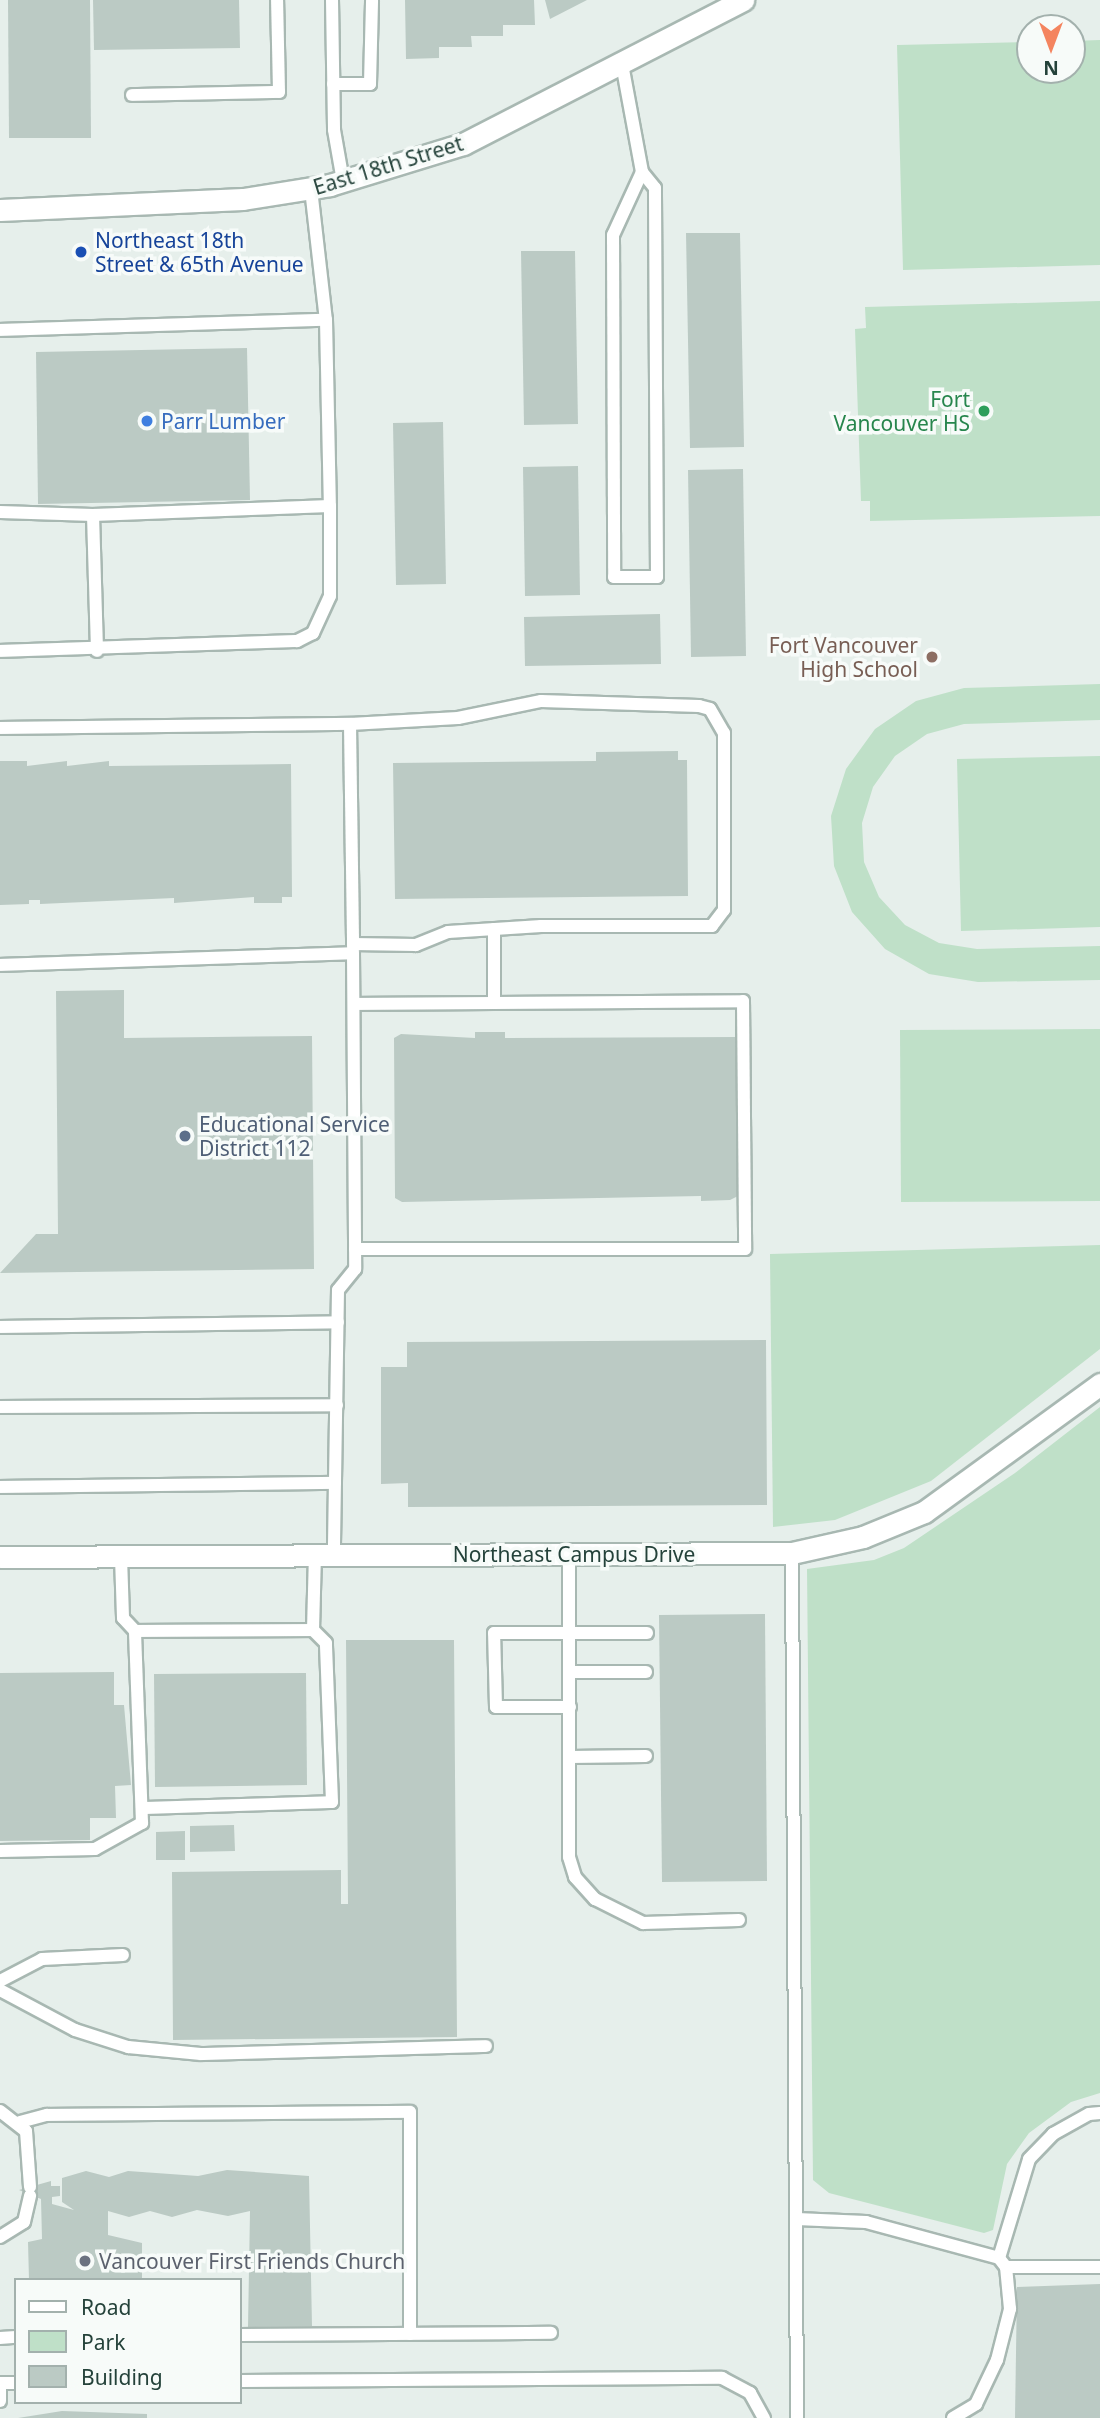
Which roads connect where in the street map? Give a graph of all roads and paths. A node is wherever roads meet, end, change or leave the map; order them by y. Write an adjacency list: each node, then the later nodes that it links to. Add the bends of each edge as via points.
1 (277, 0): 7 (lane, via 279,92)
2 (332, 0): 6 (lane)
3 (372, 0): 6 (lane, via 370,84)
4 (743, 0): 5 (street, East 18th Street)
5 (622, 64): 8 (lane); 9 (street, East 18th Street, via 463,144)
6 (333, 84): 9 (lane)
7 (132, 95)
8 (642, 172): 8 (lane, via 613,234 614,577 657,577 655,188)
9 (343, 181): 10 (street, East 18th Street)
10 (311, 189): 11 (street, East 18th Street, via 243,199); 12 (lane)
11 (0, 210)
12 (326, 320): 13 (lane); 14 (lane)
13 (0, 330)
14 (330, 506): 16 (lane); 18 (lane, via 330,596 313,633 298,641 267,644)
15 (4, 513): 16 (lane)
16 (93, 514): 18 (lane)
17 (0, 651): 18 (lane)
18 (97, 651)
19 (350, 724): 20 (lane); 21 (lane, via 458,718 541,701 699,706 718,719 724,733 724,910 712,926); 22 (lane)
20 (0, 728)
21 (494, 929): 22 (lane, via 448,932 416,945); 24 (lane)
22 (353, 949): 23 (lane); 25 (lane)
23 (0, 965)
24 (494, 1003): 25 (lane); 26 (lane, via 743,1001 745,1249)
25 (354, 1004): 26 (lane)
26 (355, 1249): 27 (lane, via 355,1269 338,1290)
27 (338, 1322): 28 (lane); 30 (lane)
28 (0, 1327)
29 (1100, 1384): 34 (street, Northeast Campus Drive, via 924,1512 863,1537)
30 (337, 1405): 31 (lane); 32 (lane)
31 (0, 1407)
32 (335, 1483): 33 (lane); 36 (lane)
33 (0, 1487)
34 (792, 1553): 35 (street, Northeast Campus Drive); 58 (lane)
35 (569, 1554): 36 (street, Northeast Campus Drive); 41 (lane)
36 (325, 1556): 37 (street, Northeast Campus Drive); 39 (lane)
37 (121, 1557): 38 (street, Northeast Campus Drive); 40 (lane, via 123,1618)
38 (0, 1558)
39 (313, 1630): 40 (lane); 48 (lane, via 326,1643 332,1802)
40 (135, 1631): 48 (lane)
41 (569, 1632): 42 (lane); 43 (lane); 45 (lane, via 494,1633 496,1707)
42 (647, 1633)
43 (570, 1672): 44 (lane); 45 (lane)
44 (646, 1672)
45 (570, 1707): 46 (lane)
46 (570, 1756): 47 (lane); 50 (lane, via 569,1857 575,1877 595,1899 643,1923)
47 (646, 1756)
48 (143, 1808): 49 (lane, via 142,1823 95,1849)
49 (0, 1852)
50 (739, 1920)
51 (123, 1955): 52 (lane, via 42,1959)
52 (0, 1981)
53 (0, 1990): 54 (lane, via 75,2030 128,2047 201,2054)
54 (486, 2046)
55 (0, 2111): 57 (lane)
56 (1100, 2113): 60 (lane, via 1053,2134 1029,2159)
57 (20, 2122): 59 (lane, via 30,2141 30,2192 24,2222); 63 (lane, via 47,2115 410,2112)
58 (797, 2219): 60 (lane, via 866,2222); 69 (lane)
59 (0, 2237)
60 (1002, 2263): 61 (lane); 70 (lane, via 1010,2309 997,2360 976,2403)
61 (1100, 2267)
62 (551, 2333): 63 (lane)
63 (410, 2334): 64 (lane)
64 (242, 2335)
65 (242, 2381): 68 (lane, via 722,2378 750,2393)
66 (0, 2383): 67 (lane)
67 (0, 2401)
68 (764, 2418)
69 (797, 2418)
70 (953, 2418)

